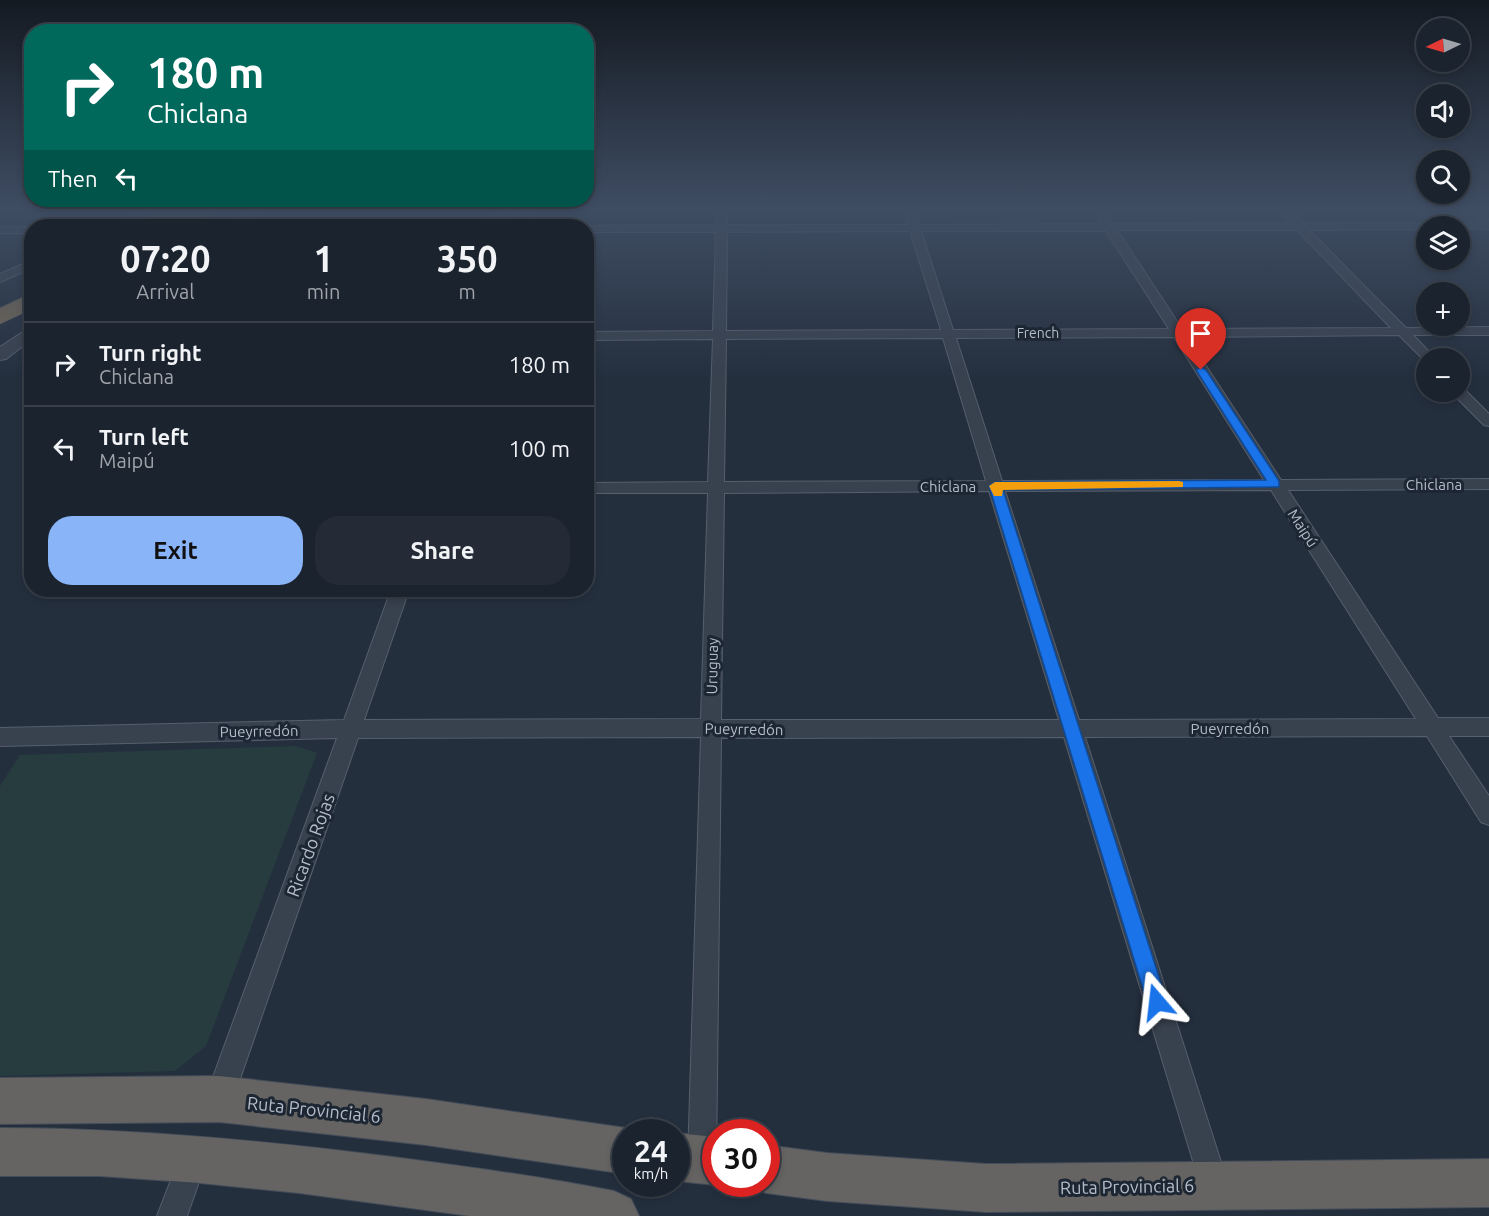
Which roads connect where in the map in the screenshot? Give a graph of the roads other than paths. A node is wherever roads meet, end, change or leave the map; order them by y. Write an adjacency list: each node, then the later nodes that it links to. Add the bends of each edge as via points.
1 (721, 266): 17 (street, Uruguay)
2 (927, 266): 15 (street)
3 (1134, 266): 16 (street, Maipú)
4 (1337, 266): 14 (street)
5 (24, 267): 6 (street)
6 (0, 278)
7 (24, 284): 8 (highway)
8 (0, 295)
9 (24, 301): 11 (highway)
10 (24, 303): 12 (highway)
11 (0, 311)
12 (0, 317)
13 (1489, 331): 14 (street, French)
14 (1401, 332): 16 (street, French); 20 (street)
15 (948, 333): 16 (street, French); 17 (street, French); 26 (street)
16 (1177, 333): 24 (street, Maipú)
17 (719, 335): 18 (street, French); 27 (street, Uruguay)
18 (594, 336)
19 (24, 337): 21 (street)
20 (1418, 348)
21 (0, 355)
22 (1470, 402): 23 (street)
23 (1489, 422)
24 (1275, 484): 25 (street, Chiclana); 26 (street, Chiclana); 30 (street, Maipú)
25 (1489, 484)
26 (995, 486): 27 (street, Chiclana); 34 (street)
27 (716, 487): 28 (street, Chiclana); 32 (street, Uruguay)
28 (594, 488)
29 (398, 597): 33 (street, Ricardo Rojas)
30 (1432, 727): 31 (street, Pueyrredón); 34 (street, Pueyrredón); 36 (street, Maipú)
31 (1489, 727)
32 (711, 728): 33 (street, Pueyrredón); 34 (street, Pueyrredón); 42 (street, Uruguay)
33 (352, 729): 35 (street, Pueyrredón); 37 (street, Ricardo Rojas)
34 (1071, 729): 45 (street)
35 (0, 737)
36 (1489, 815)
37 (219, 1099): 38 (highway, Ruta Provincial 6); 39 (highway, Ruta Provincial 6, via 426,1122)
38 (0, 1101)
39 (612, 1149)
40 (0, 1152): 41 (highway)
41 (193, 1157): 46 (street); 47 (highway, via 545,1202)
42 (698, 1159)
43 (780, 1170): 45 (highway, Ruta Provincial 6, via 986,1188)
44 (1489, 1183): 45 (highway, Ruta Provincial 6)
45 (1214, 1185)
46 (172, 1216)
47 (614, 1216)

